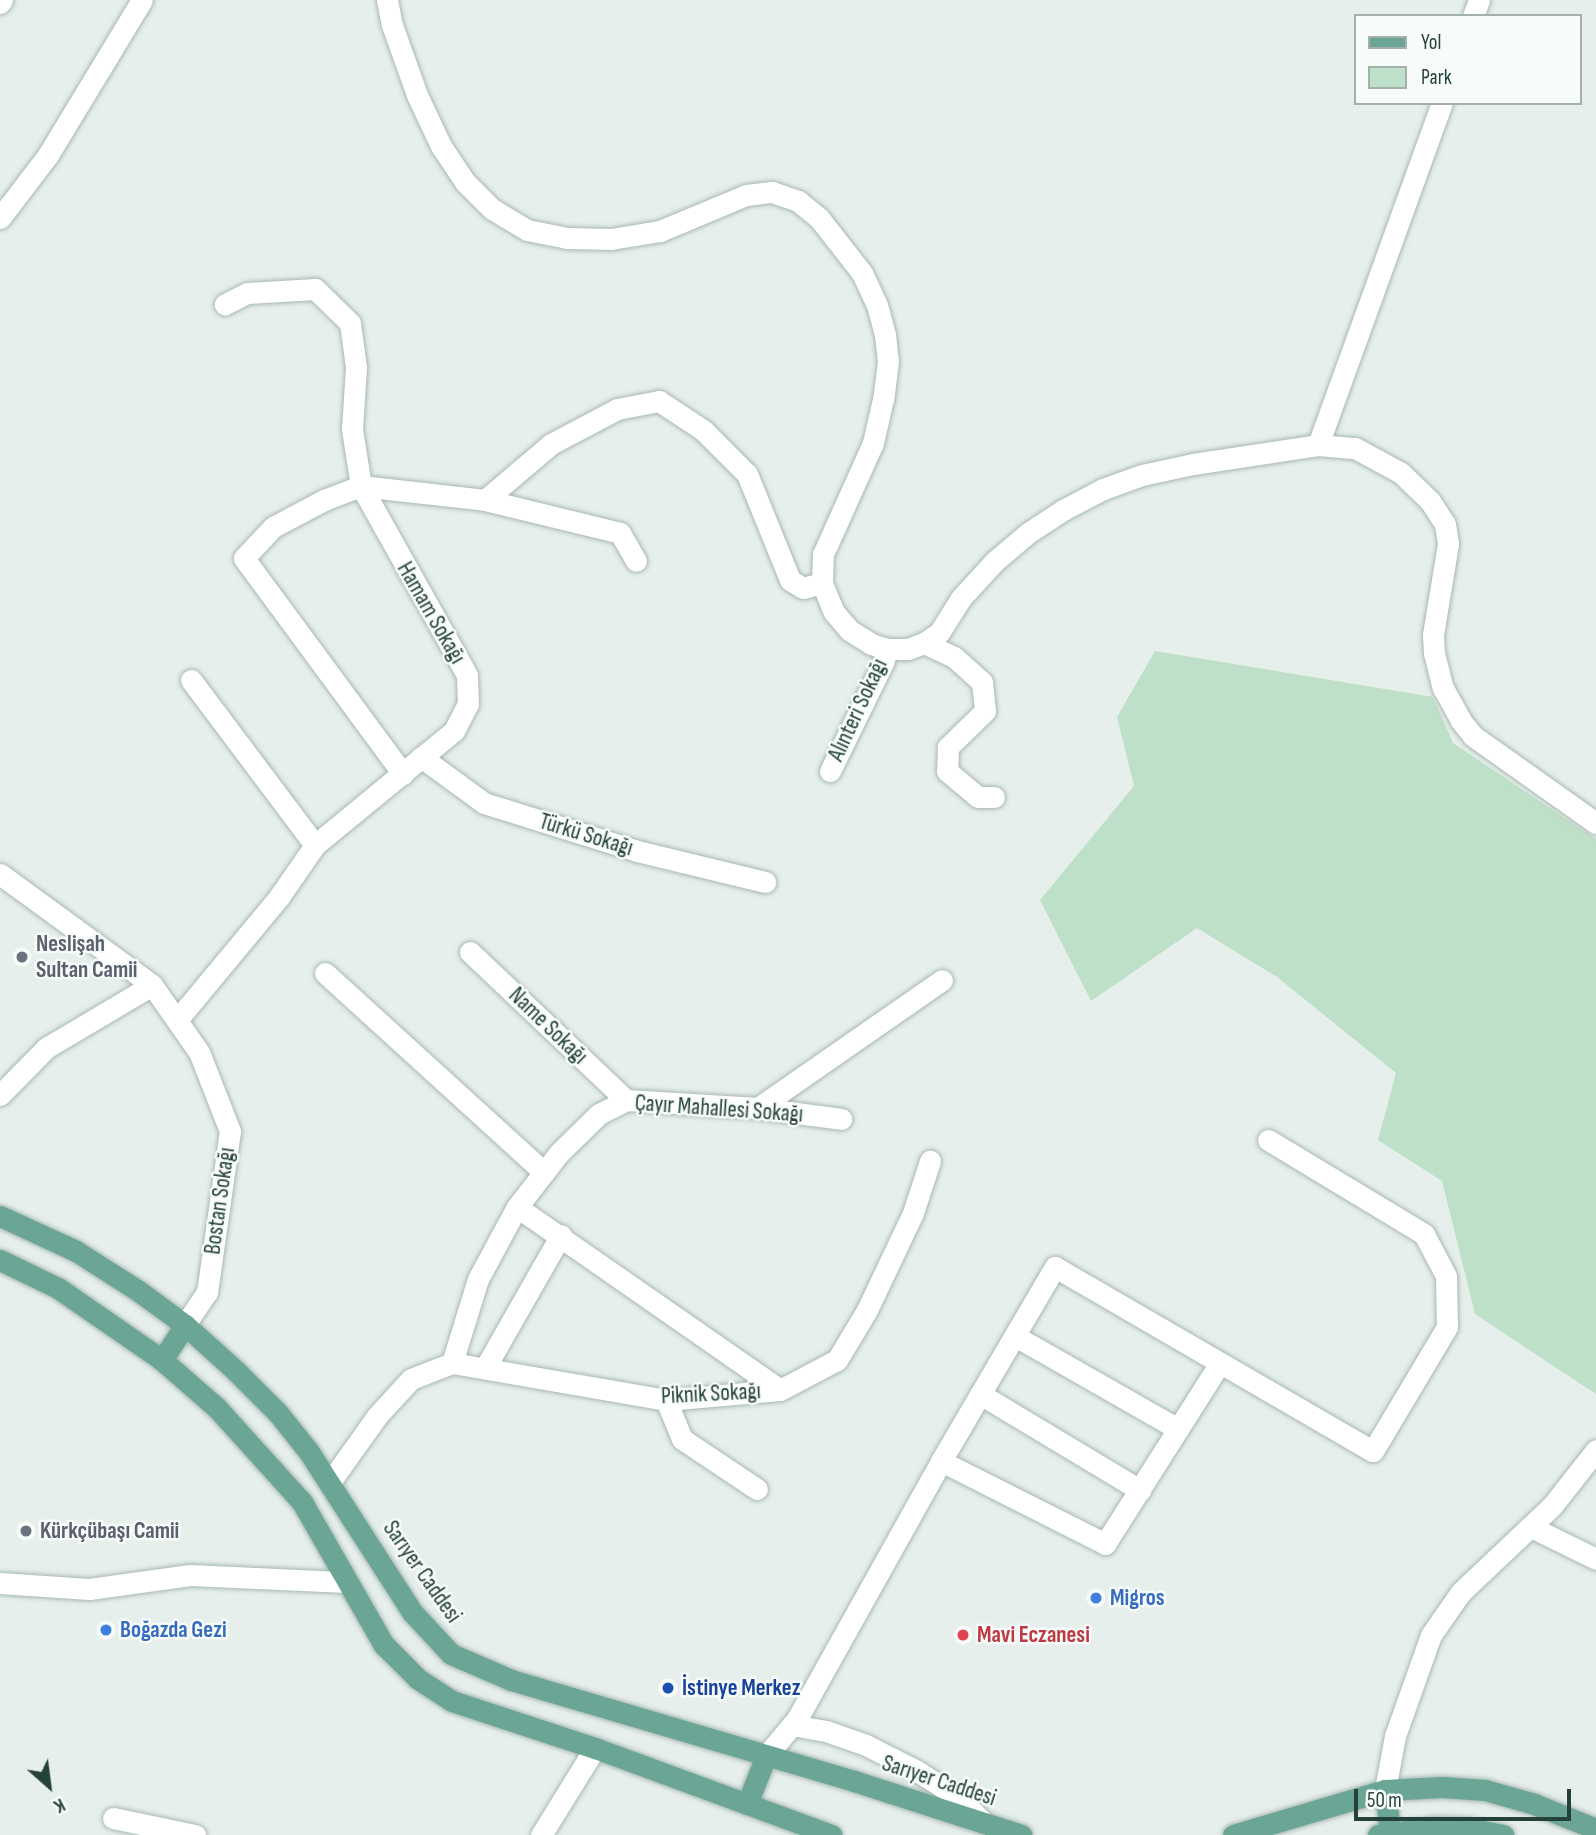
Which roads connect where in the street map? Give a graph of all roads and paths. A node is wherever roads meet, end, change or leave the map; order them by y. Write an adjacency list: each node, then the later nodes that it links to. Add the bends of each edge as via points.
1 (142, 0): 4 (street, via 48,155)
2 (387, 0): 10 (street, via 417,95 441,146 492,209 527,230 567,238 611,239 660,231 746,195 772,192 798,201 819,218 862,273 877,305 888,362 873,443 823,554)
3 (1441, 105): 6 (street)
4 (0, 218)
5 (225, 304): 7 (street, Hamam Sokağı, via 247,293 315,289 350,323 356,367 352,429)
6 (1318, 445): 11 (street, via 1142,475 1093,495 1028,533 995,561 961,598 939,633); 18 (street, via 1355,448 1401,473 1438,512 1448,544 1434,653 1450,705 1473,736)
7 (360, 486): 8 (street); 14 (street, Hamam Sokağı, via 467,676 468,704 454,731); 16 (street, via 324,499 273,527 244,558)
8 (485, 499): 9 (street, via 620,533); 10 (street, via 551,444 617,409 659,401 703,430 747,474 790,580 811,588)
9 (636, 561)
10 (822, 583): 12 (street, via 834,612 849,629)
11 (924, 643): 12 (street); 17 (street, via 954,657 982,682 985,711 948,747 947,771 978,797)
12 (887, 649): 15 (street, Alınteri Sokağı)
13 (191, 680): 19 (street)
14 (421, 757): 16 (street, Hamam Sokağı); 21 (street, Türkü Sokağı, via 484,803 637,851)
15 (830, 771)
16 (402, 774): 19 (street, Hamam Sokağı)
17 (994, 797)
18 (1596, 823)
19 (315, 845): 26 (street, Hamam Sokağı, via 279,897)
20 (0, 874): 25 (street, Bostan Sokağı)
21 (765, 882)
22 (470, 952): 28 (street, Name Sokağı)
23 (325, 973): 33 (street)
24 (942, 980): 29 (street)
25 (152, 985): 26 (street, Bostan Sokağı); 27 (street, via 46,1048)
26 (177, 1020): 38 (street, Bostan Sokağı, via 198,1052 230,1131 207,1292)
27 (0, 1096)
28 (626, 1100): 29 (street, Çayır Mahallesi Sokağı); 33 (street, Çayır Mahallesi Sokağı, via 599,1114)
29 (758, 1108): 30 (street, Çayır Mahallesi Sokağı)
30 (841, 1119)
31 (1268, 1140): 42 (street, via 1424,1234 1446,1276 1447,1327 1373,1451)
32 (930, 1161): 44 (street, Piknik Sokağı, via 913,1213 867,1310 837,1360)
33 (544, 1172): 34 (street, Çayır Mahallesi Sokağı)
34 (517, 1207): 36 (street); 41 (street, Çayır Mahallesi Sokağı, via 478,1279)
35 (0, 1216): 38 (main road, Sarıyer Caddesi, via 76,1251)
36 (561, 1236): 43 (street); 44 (street)
37 (0, 1260): 40 (main road, via 58,1288)
38 (185, 1325): 40 (main road); 50 (main road, Sarıyer Caddesi, via 278,1413)
39 (1015, 1336): 42 (street, via 1055,1267); 45 (street); 47 (street)
40 (162, 1360): 53 (main road, via 217,1408)
41 (452, 1363): 43 (street, Piknik Sokağı); 50 (street, via 411,1380 377,1416)
42 (1220, 1363): 47 (street)
43 (485, 1368): 46 (street, Piknik Sokağı)
44 (780, 1390): 46 (street, Piknik Sokağı)
45 (980, 1394): 49 (street); 52 (street)
46 (666, 1400): 51 (street, via 681,1439)
47 (1178, 1429): 52 (street)
48 (1596, 1450): 54 (street)
49 (941, 1461): 52 (street, via 1105,1544); 58 (street)
50 (330, 1482): 53 (main road); 60 (main road, Sarıyer Caddesi, via 412,1612 451,1654 511,1680)
51 (757, 1489)
52 (1140, 1490)
53 (302, 1502): 56 (main road)
54 (1531, 1527): 55 (street); 61 (street, via 1461,1592 1431,1635 1395,1736)
55 (1596, 1559)
56 (347, 1581): 57 (street, via 190,1575 89,1589); 59 (main road, via 384,1645 418,1679 452,1701)
57 (0, 1583)
58 (792, 1725): 60 (street); 64 (street, via 846,1738 897,1760 958,1797)
59 (596, 1748): 62 (main road); 68 (street)
60 (766, 1756): 62 (main road); 64 (main road, Sarıyer Caddesi)
61 (1385, 1790): 65 (main road, via 1485,1790); 66 (main road); 71 (main road)
62 (747, 1804): 69 (main road)
63 (113, 1818): 67 (street)
64 (984, 1829): 70 (main road, Sarıyer Caddesi)
65 (1596, 1829)
66 (1384, 1834): 72 (main road, via 1456,1827)
67 (195, 1835)
68 (541, 1835)
69 (832, 1835)
70 (1021, 1835)
71 (1233, 1835)
72 (1503, 1835)

